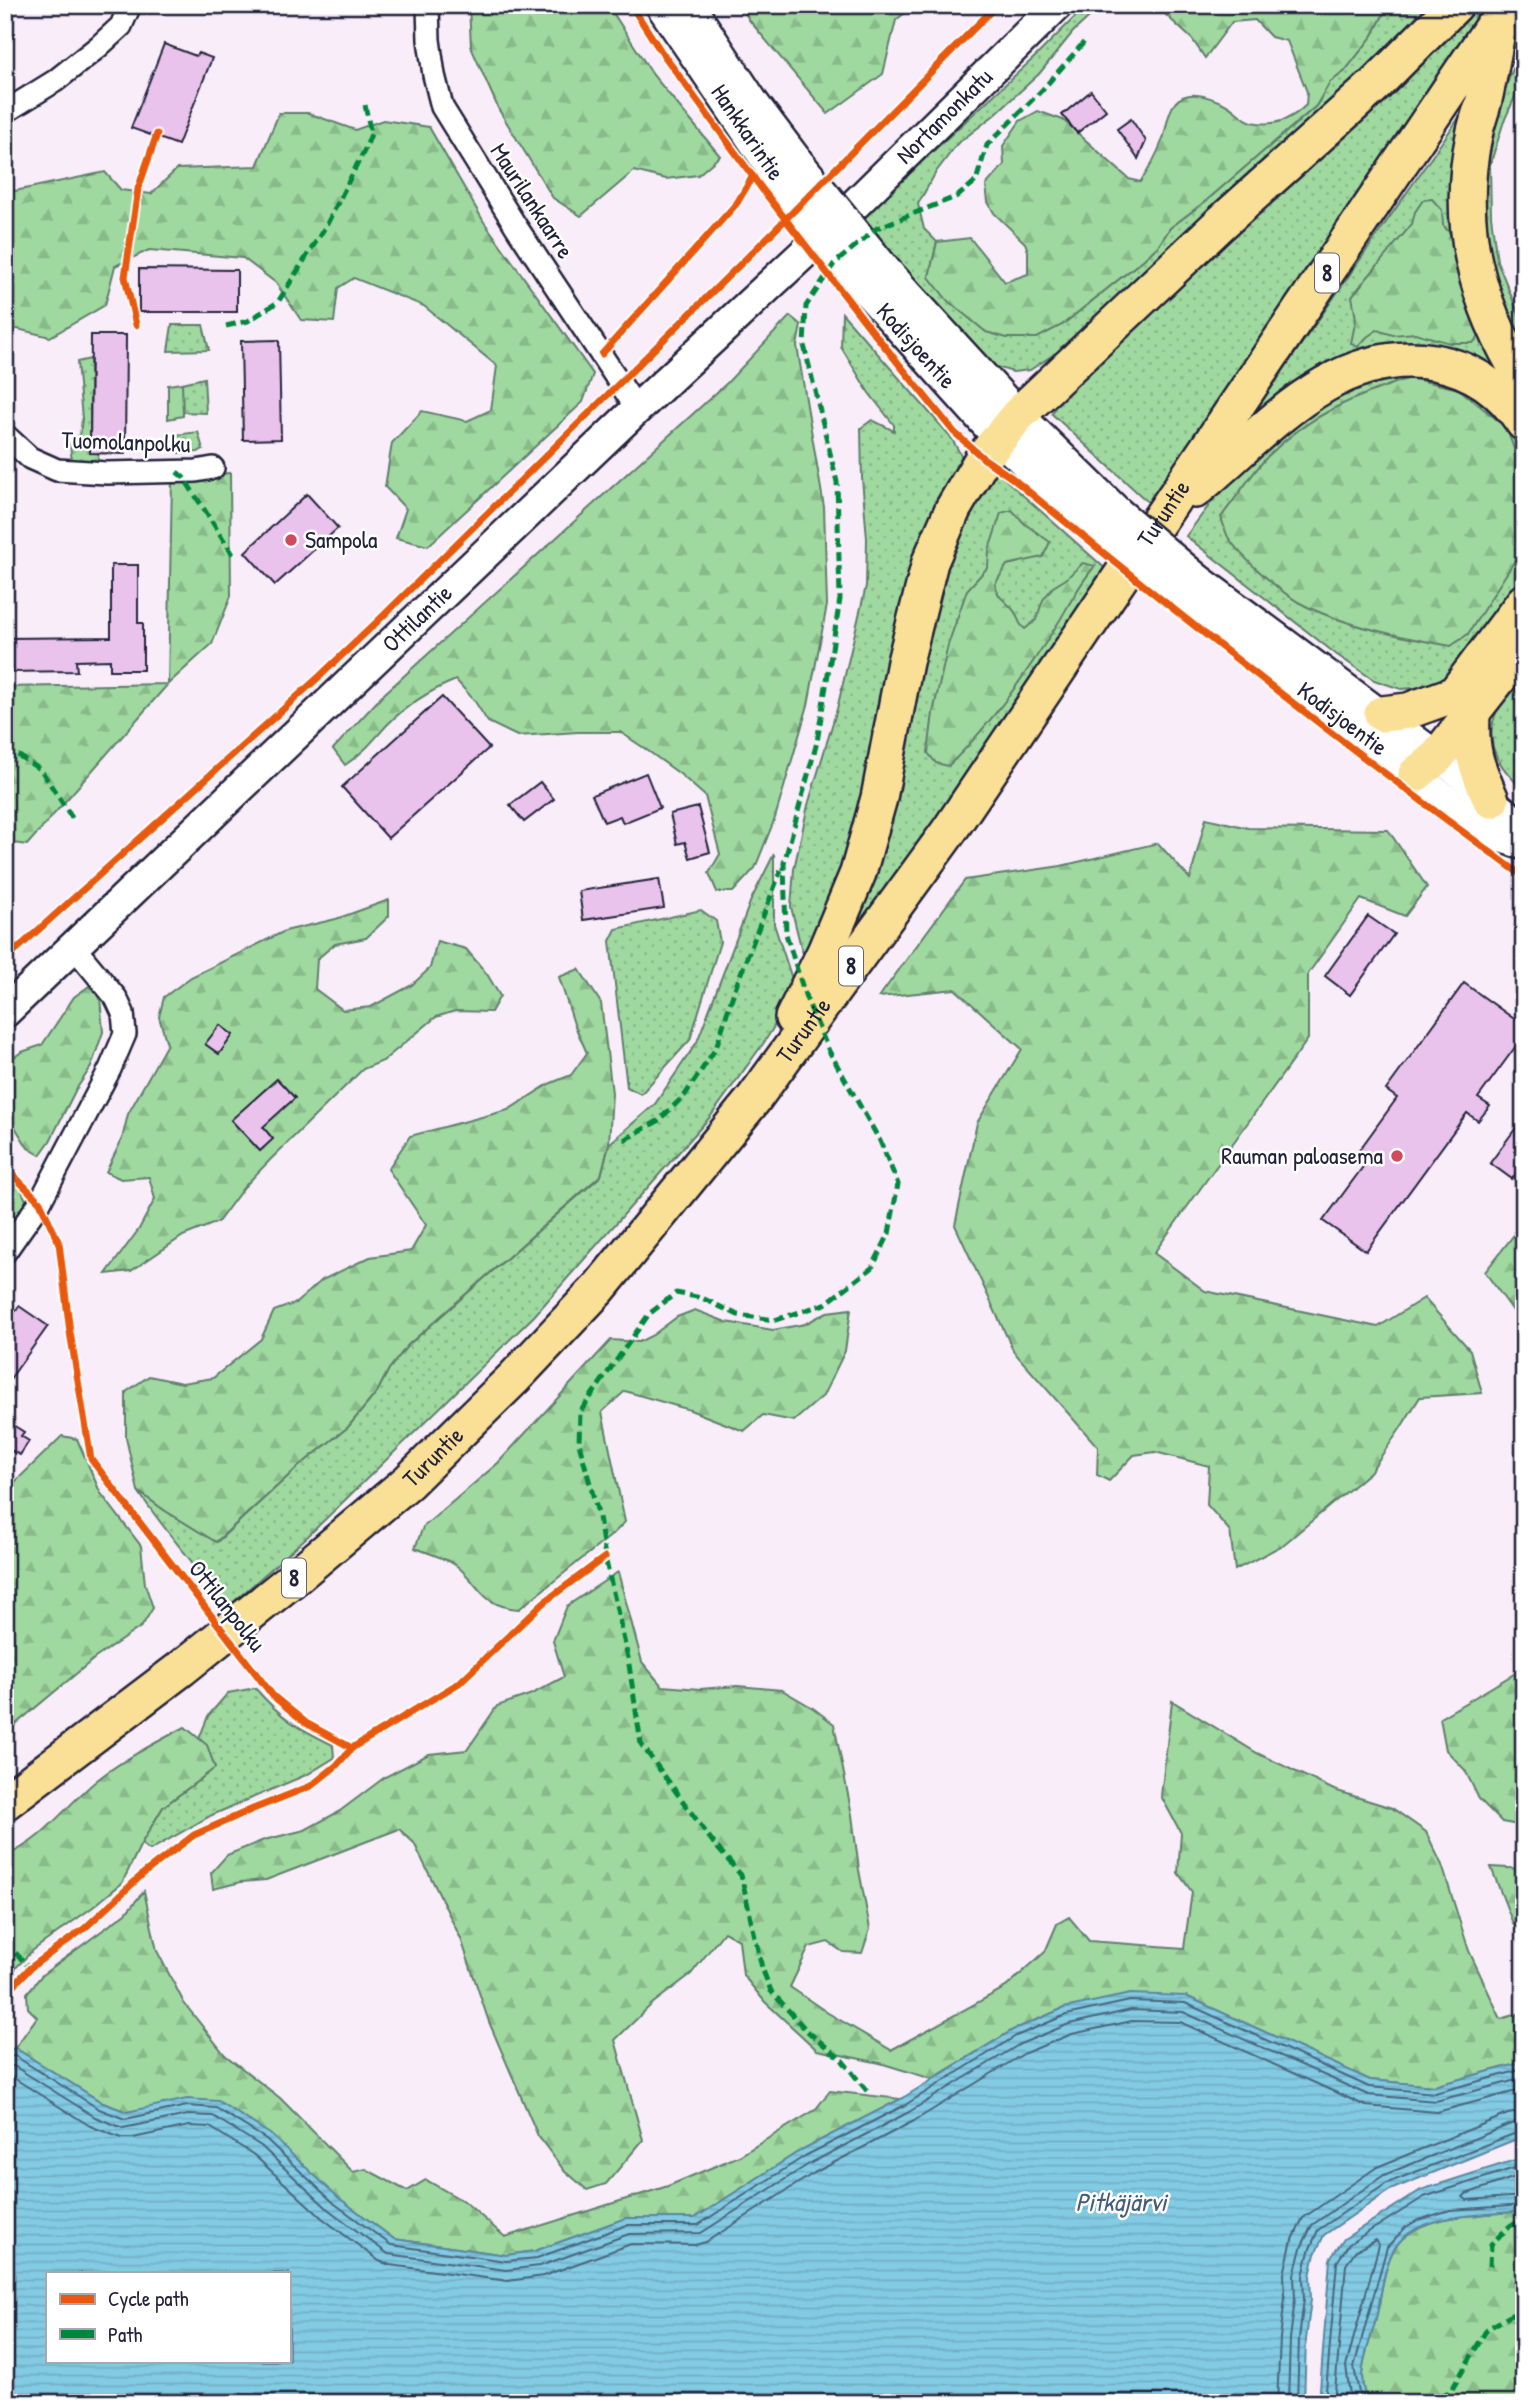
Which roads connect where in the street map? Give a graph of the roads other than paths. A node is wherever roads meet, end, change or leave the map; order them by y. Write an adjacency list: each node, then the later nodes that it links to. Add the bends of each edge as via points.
1 (130, 5): 8 (street, via 121,26 98,47)
2 (428, 5): 13 (street, Maurilankaarre, via 429,40 442,107)
3 (661, 5): 9 (main road, Hankkarintie)
4 (689, 5): 9 (main road, Hankkarintie, via 754,104)
5 (1057, 5): 10 (main road, Nortamonkatu)
6 (1455, 5): 15 (highway)
7 (1504, 10): 12 (highway, via 1474,136 1469,219 1482,298); 18 (highway, Turuntie / 8)
8 (5, 112)
9 (787, 169): 11 (main road, Hankkarintie, bridge)
10 (832, 227): 13 (main road, Ottilantie)
11 (876, 280): 15 (main road, Kodisjoentie)
12 (1524, 381)
13 (637, 409): 28 (main road, Ottilantie)
14 (1524, 423): 18 (highway, via 1483,380 1456,366 1419,359 1388,360 1352,370 1318,387)
15 (1008, 426): 19 (main road, Kodisjoentie, bridge, via 1110,524); 30 (highway, via 953,509 930,562 879,798 858,873 825,953)
16 (5, 435): 17 (street, Tuomolanpolku, via 30,458 57,470 186,472)
17 (213, 468)
18 (1163, 517): 30 (highway, Turuntie / 8, via 949,831)
19 (1191, 589): 23 (main road, Kodisjoentie); 24 (main road, Kodisjoentie)
20 (1524, 602): 22 (highway)
21 (1524, 646): 22 (highway)
22 (1464, 704): 23 (highway); 24 (highway); 25 (highway, via 1473,754)
23 (1382, 714): 24 (main road, Kodisjoentie)
24 (1426, 760): 25 (street, Kodisjoentie); 27 (street, Kodisjoentie, via 1501,839)
25 (1491, 800): 26 (street, Kodisjoentie, via 1515,819)
26 (1524, 834)
27 (1524, 846)
28 (74, 947): 29 (main road, Ottilantie); 31 (street, via 116,998 125,1034 40,1202)
29 (5, 1012)
30 (753, 1100): 32 (highway, Turuntie / 8, via 599,1288 408,1482 182,1668)
31 (5, 1252)
32 (5, 1802)

